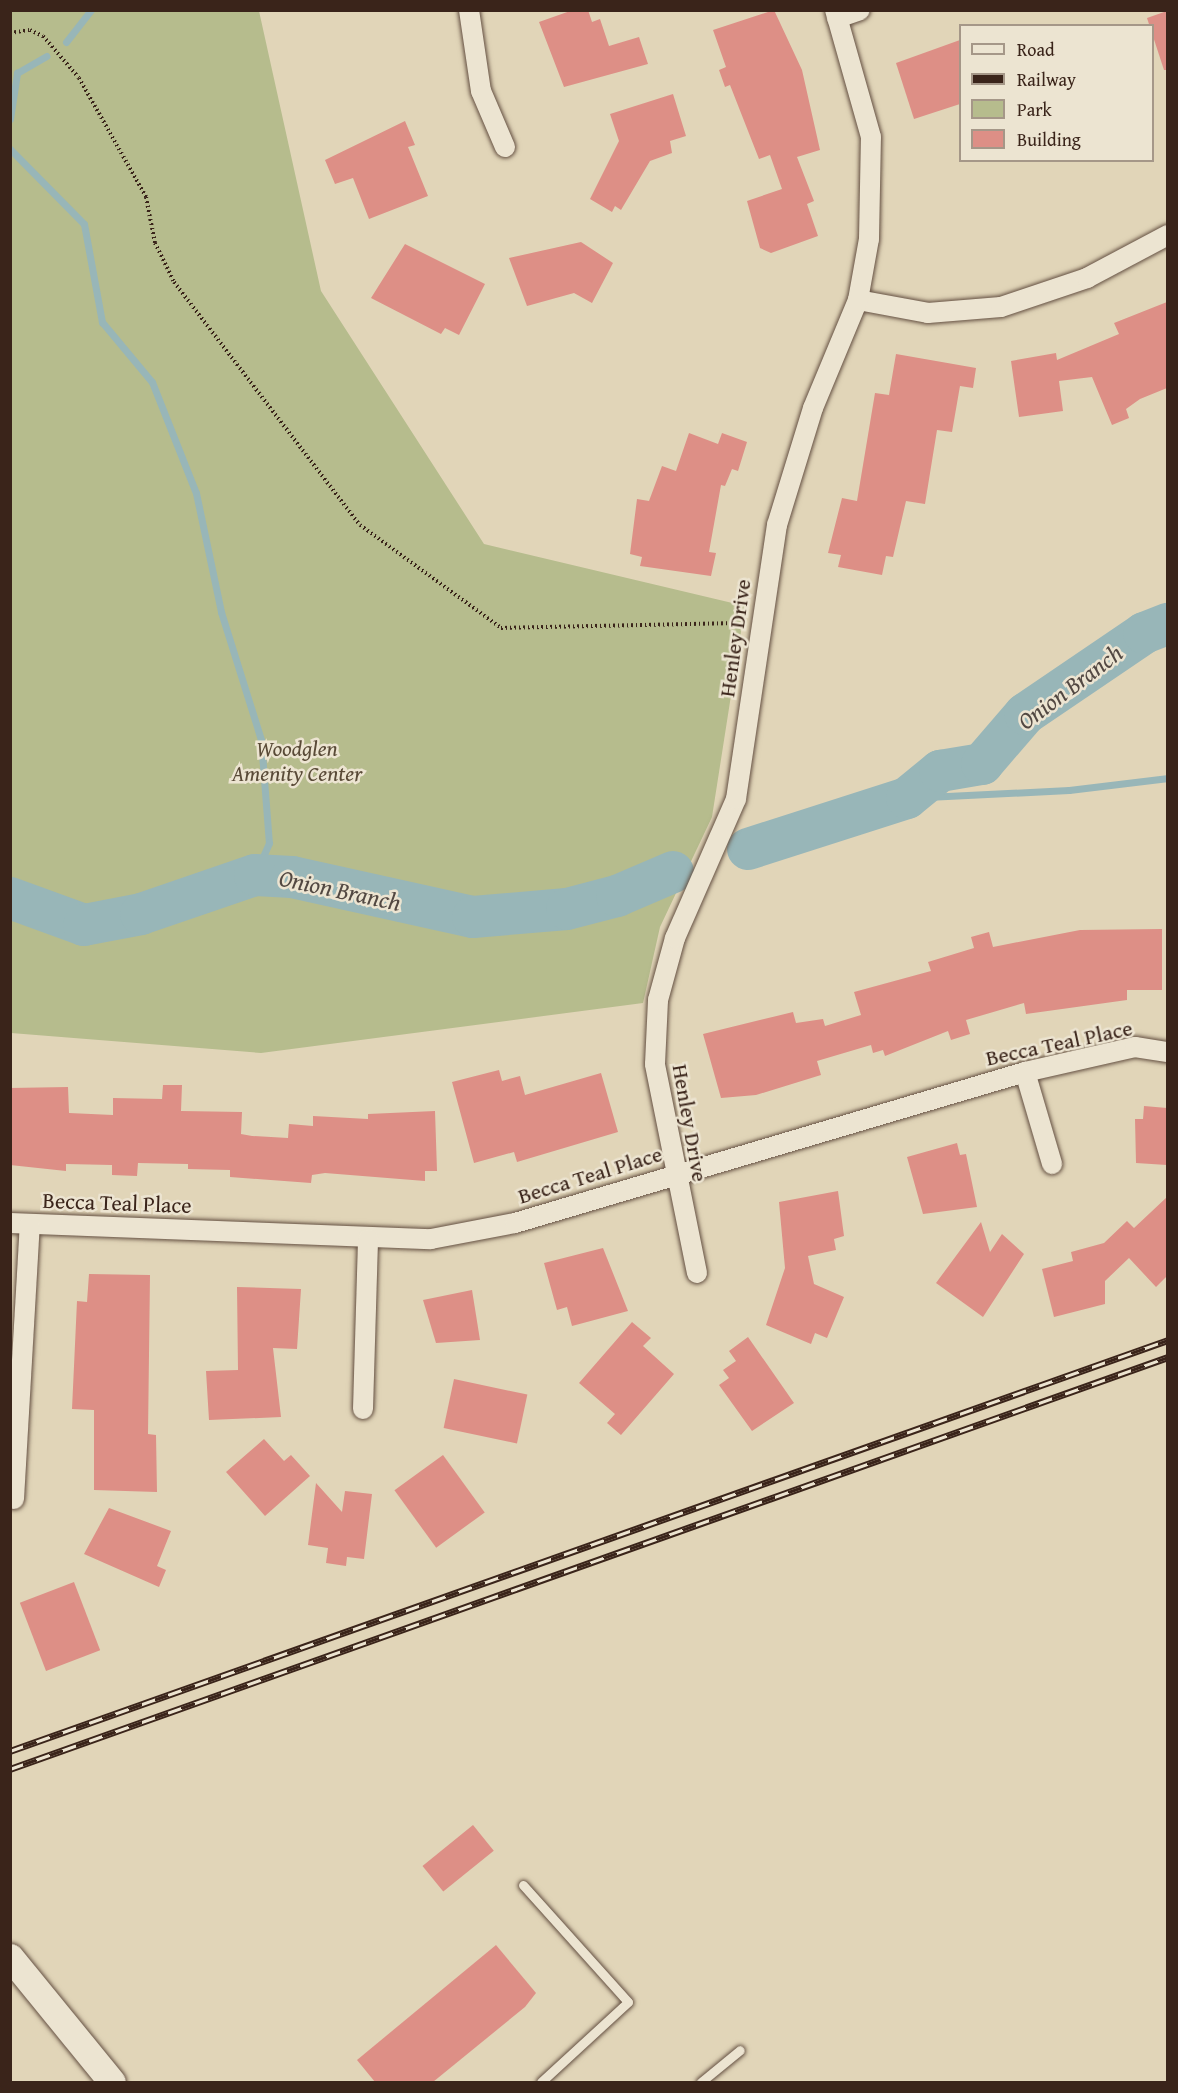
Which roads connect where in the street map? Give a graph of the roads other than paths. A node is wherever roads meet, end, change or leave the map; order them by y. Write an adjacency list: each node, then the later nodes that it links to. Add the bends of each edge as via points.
1 (469, 10): 4 (street, via 480,91)
2 (860, 10): 3 (street)
3 (836, 14): 6 (street, Henley Drive, via 871,137 872,203)
4 (505, 147)
5 (1167, 235): 6 (street, via 1087,278 1001,307 928,313)
6 (858, 300): 10 (street, Henley Drive, via 813,408 777,525 736,799 675,938 658,1000 655,1064)
7 (1167, 1052): 8 (street, Becca Teal Place, via 1136,1047)
8 (1024, 1072): 9 (street); 10 (street, Becca Teal Place)
9 (1052, 1164)
10 (674, 1175): 12 (street, Becca Teal Place, via 515,1223 431,1239); 13 (street, Henley Drive)
11 (20, 1223): 12 (street, Becca Teal Place); 15 (street)
12 (368, 1239): 14 (street)
13 (697, 1273)
14 (363, 1409)
15 (14, 1499)
16 (523, 1885): 20 (lane, via 628,2002)
17 (10, 1957): 19 (main road)
18 (740, 2050): 21 (lane)
19 (112, 2082)
20 (541, 2082)
21 (701, 2082)

